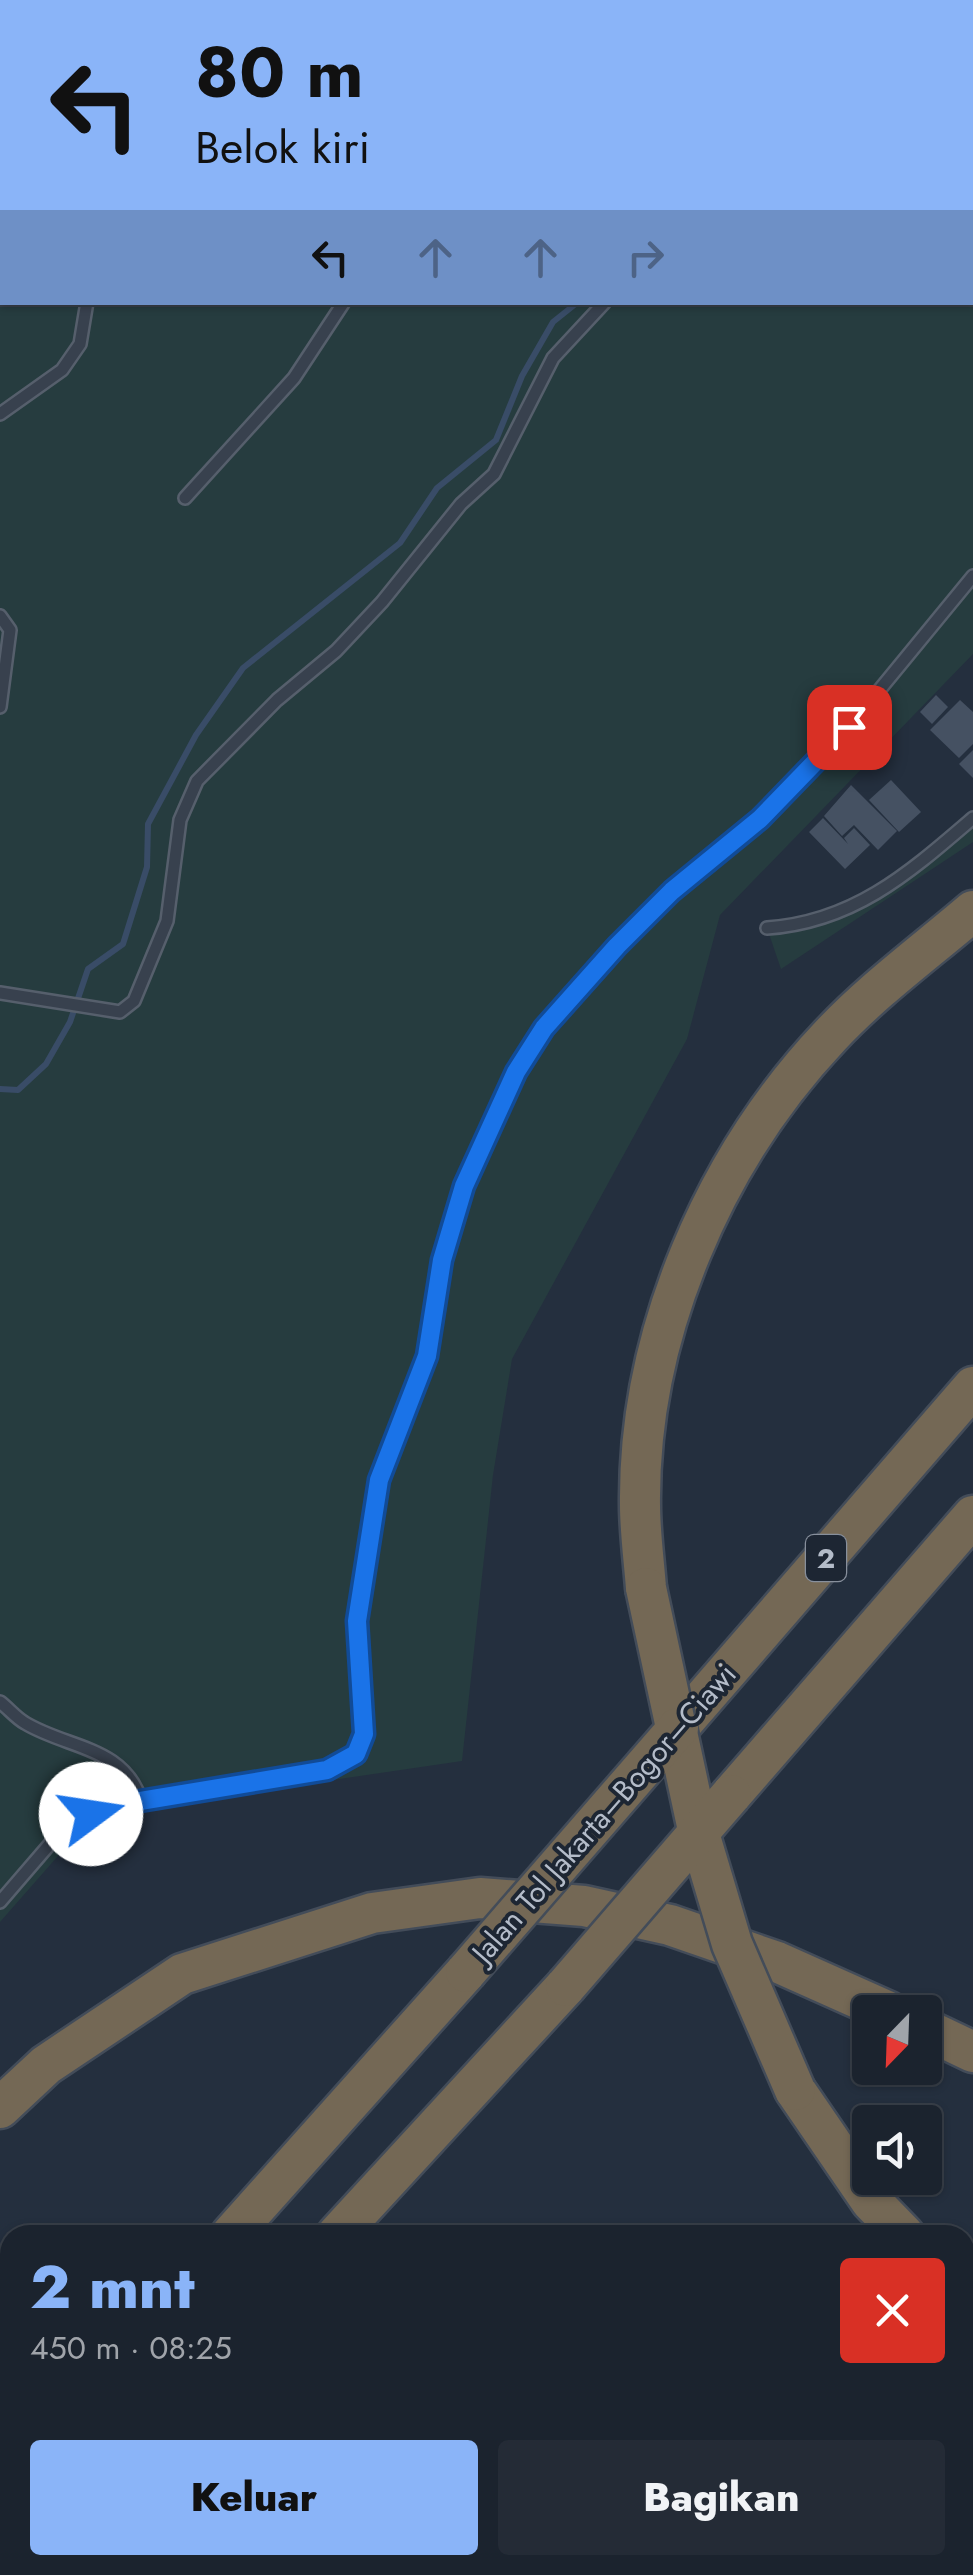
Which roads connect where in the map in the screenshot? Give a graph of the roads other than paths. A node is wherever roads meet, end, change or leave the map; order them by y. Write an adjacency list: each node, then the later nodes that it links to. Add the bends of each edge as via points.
1 (86, 305): 4 (lane, via 80,344 62,370)
2 (342, 305): 5 (lane, via 294,378)
3 (602, 305): 12 (lane, via 553,358 494,474 336,651 197,782 180,820 168,921 134,1000 120,1012)
4 (0, 414)
5 (185, 498)
6 (973, 576): 16 (lane, via 849,727 760,819 617,946 544,1028 516,1072 464,1186 442,1260 427,1356 379,1480 357,1621 364,1734 356,1754 327,1770)
7 (0, 616): 8 (lane, via 10,630)
8 (0, 707)
9 (973, 818): 11 (lane, via 866,899 824,921)
10 (973, 912): 24 (highway, bridge, via 829,1036 755,1130 671,1301 648,1415 640,1502 646,1588 698,1830 732,1944 795,2090)
11 (767, 928)
12 (0, 993)
13 (973, 1387): 22 (highway, Jalan Tol Jakarta–Bogor–Ciawi / 2, bridge)
14 (973, 1516): 23 (highway, bridge, via 566,1986)
15 (0, 1702): 16 (lane, via 24,1723 126,1769)
16 (141, 1801): 17 (lane, via 104,1807 62,1830)
17 (0, 1902)
18 (852, 1995): 21 (highway, via 670,1925 584,1906 480,1898 372,1913 182,1974 46,2065)
19 (942, 2037): 20 (highway)
20 (973, 2052)
21 (0, 2108)
22 (240, 2225)
23 (346, 2225)
24 (894, 2225)

